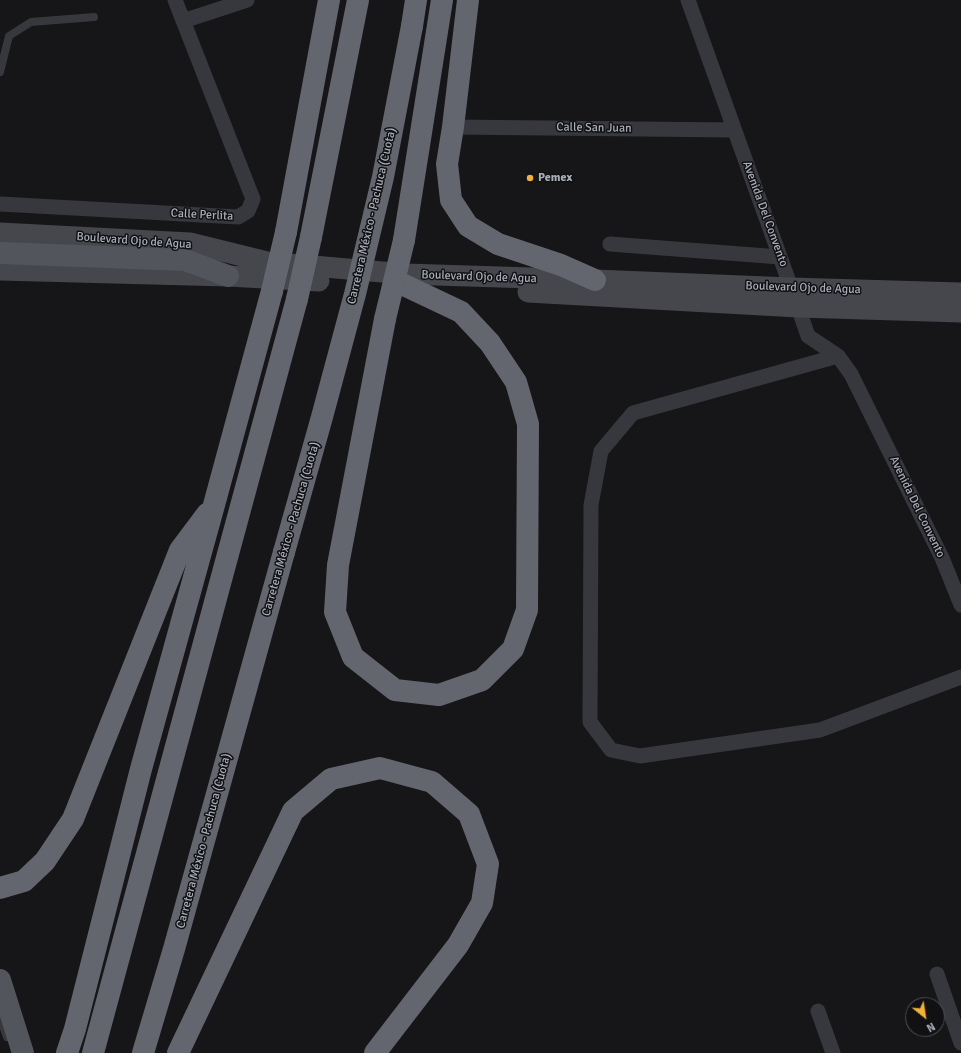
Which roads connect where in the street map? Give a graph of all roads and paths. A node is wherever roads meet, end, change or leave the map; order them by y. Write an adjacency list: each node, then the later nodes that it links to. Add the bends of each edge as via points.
1 (176, 0): 10 (street, Calle Perlita)
2 (247, 0): 10 (street)
3 (329, 0): 27 (highway, bridge, via 286,232)
4 (358, 0): 37 (highway, bridge, via 297,299)
5 (416, 0): 38 (highway, Carretera México - Pachuca (Cuota), bridge, via 383,177 355,294 174,950)
6 (442, 0): 22 (highway, bridge, via 404,240 385,319 338,565 335,612 353,657 395,690 439,695 482,680 513,649 527,610 528,424 516,382 490,343 461,312)
7 (468, 0): 12 (highway)
8 (688, 0): 13 (street, Avenida Del Convento)
9 (94, 18): 11 (lane, via 30,22 9,36)
10 (183, 20): 14 (street, Calle Perlita, via 252,199 248,211 238,217)
11 (0, 72)
12 (453, 127): 13 (street, Calle San Juan); 21 (highway, via 447,164 451,200 468,226 498,244 561,265)
13 (734, 130): 18 (street, Avenida Del Convento)
14 (0, 204)
15 (0, 233): 21 (main road, Boulevard Ojo de Agua, via 190,244 267,262 405,274)
16 (610, 244): 18 (street)
17 (0, 253): 20 (main road, via 185,260)
18 (780, 257): 24 (street, Avenida Del Convento)
19 (0, 270): 20 (main road, Boulevard Ojo de Agua)
20 (228, 276): 22 (main road, Boulevard Ojo de Agua)
21 (595, 280): 24 (main road, Boulevard Ojo de Agua)
22 (404, 285): 24 (main road, Boulevard Ojo de Agua)
23 (961, 293): 24 (main road, Boulevard Ojo de Agua)
24 (795, 298): 25 (main road, Boulevard Ojo de Agua); 26 (street, Avenida Del Convento, via 808,336)
25 (961, 312)
26 (838, 356): 28 (street, Avenida Del Convento, via 851,374 942,558); 29 (street, via 633,414 601,451 591,505 590,722 611,750 640,756 820,730)
27 (214, 505): 30 (highway, via 180,550 73,819 45,861 24,881); 36 (highway, via 141,769)
28 (961, 605)
29 (961, 677)
30 (0, 888)
31 (937, 974): 35 (street)
32 (0, 980): 34 (main road)
33 (818, 1011): 41 (street)
34 (10, 1038)
35 (961, 1043)
36 (68, 1053)
37 (93, 1053)
38 (143, 1053)
39 (178, 1053): 40 (highway, via 293,811 331,779 380,768 432,782 469,814 488,864 482,903 458,945)
40 (375, 1053)
41 (833, 1053)

